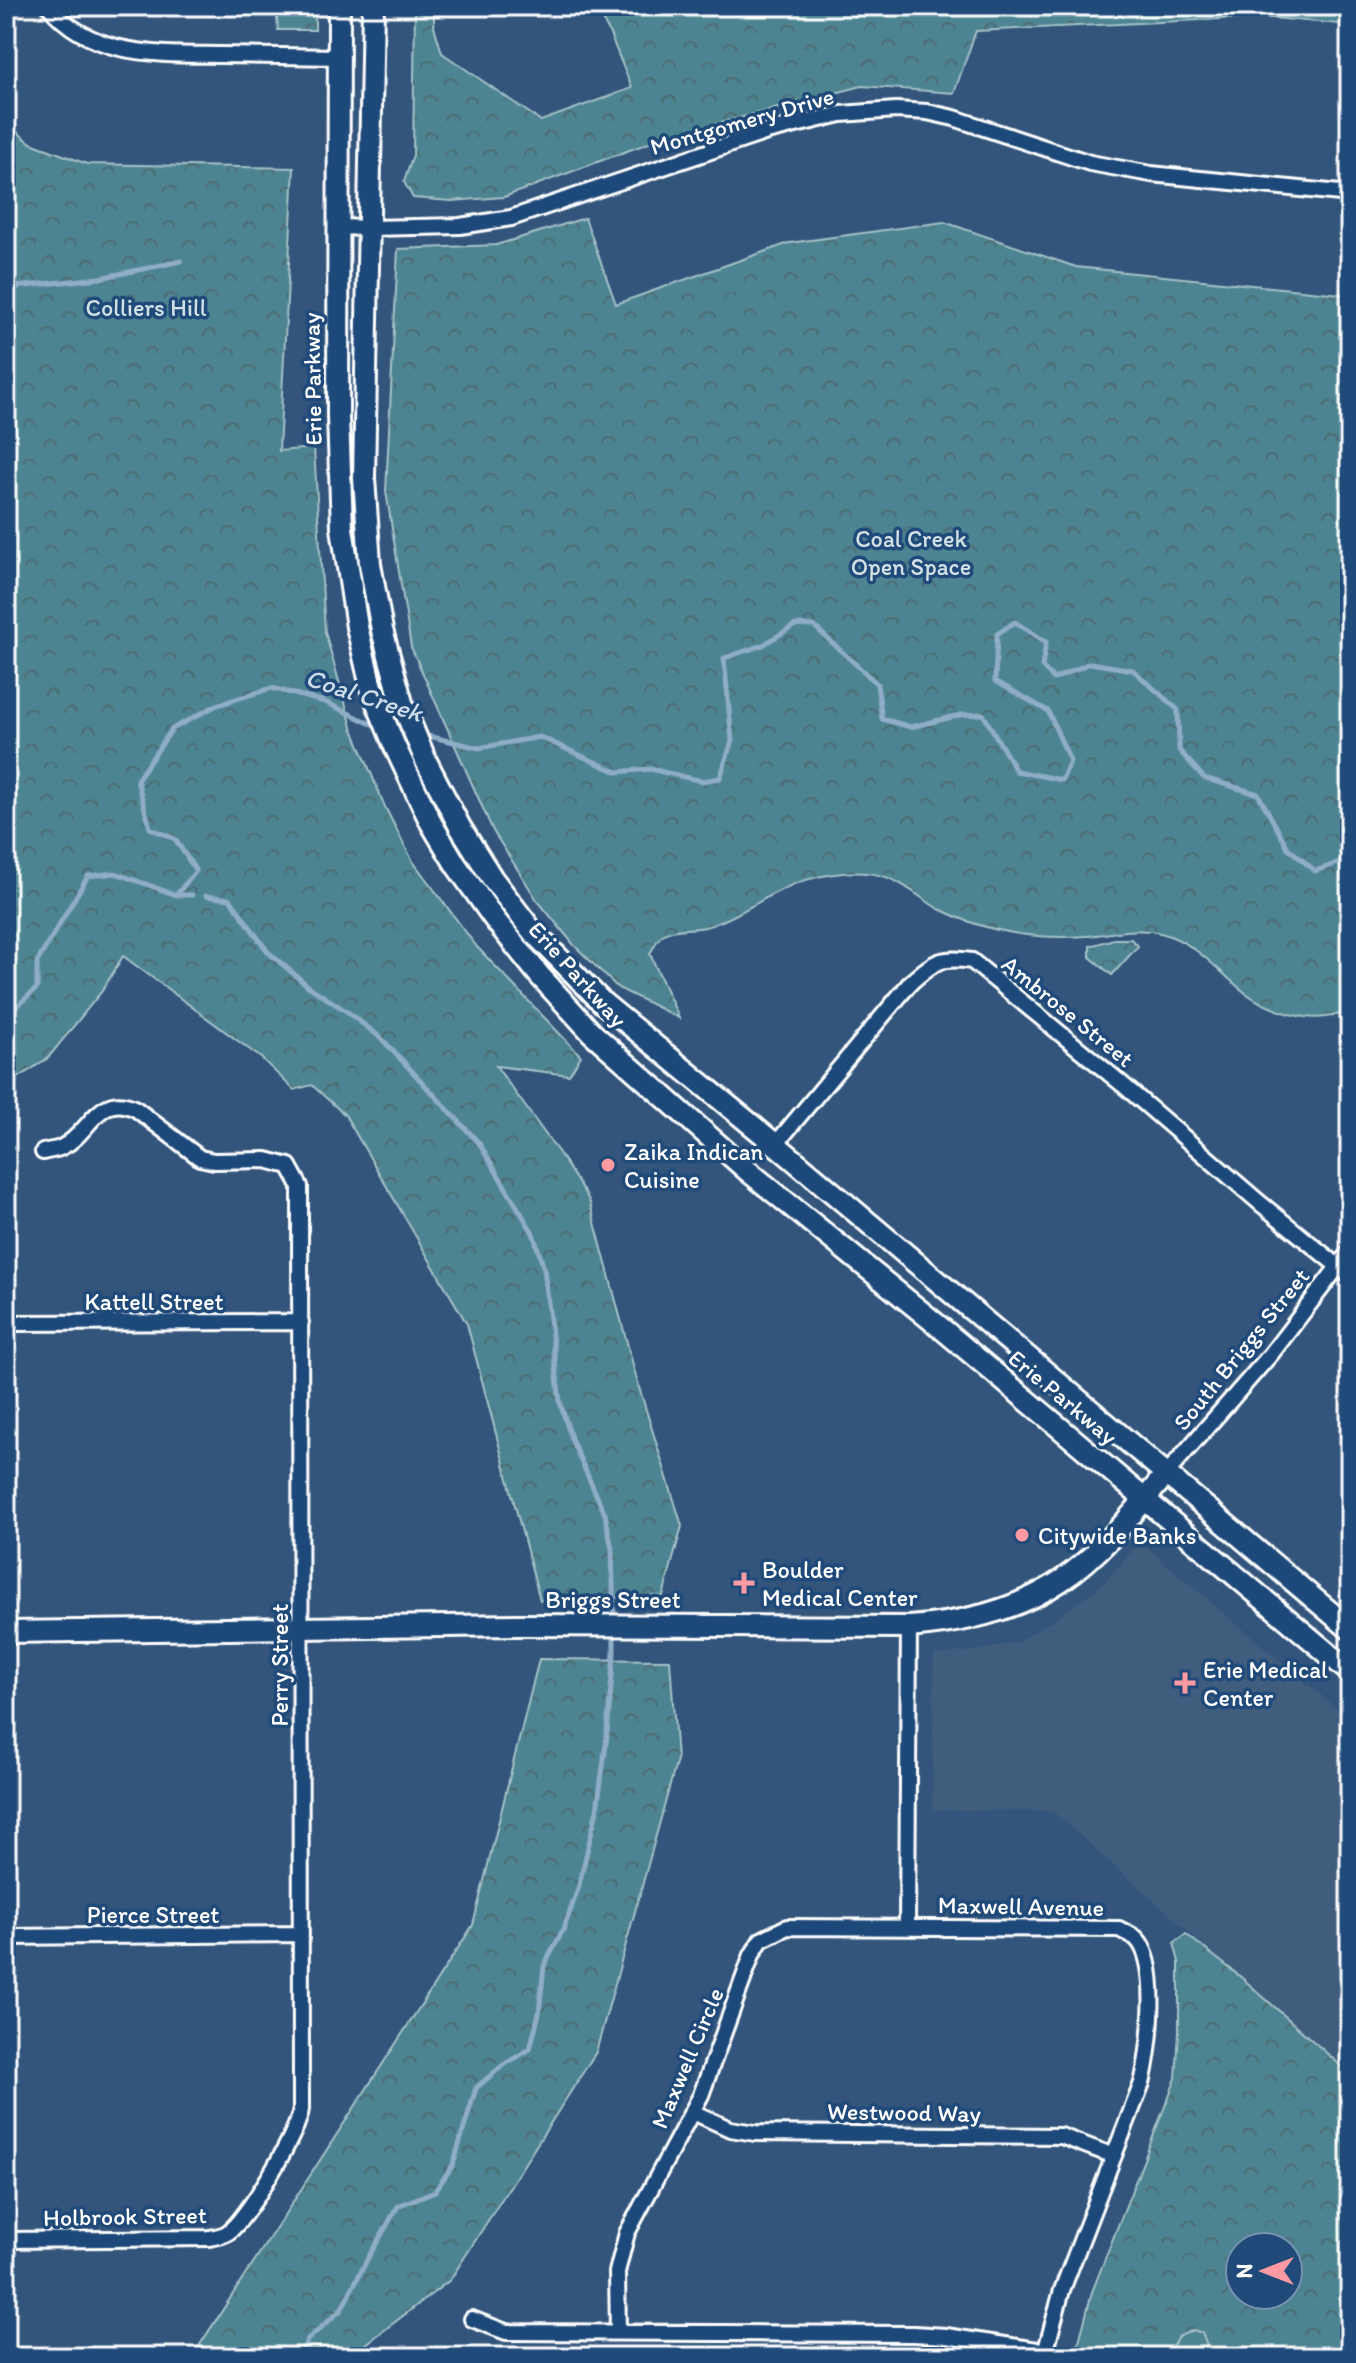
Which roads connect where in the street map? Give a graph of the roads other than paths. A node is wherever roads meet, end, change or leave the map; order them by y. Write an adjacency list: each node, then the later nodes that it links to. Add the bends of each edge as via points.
1 (49, 6): 4 (street, via 76,31 124,51)
2 (339, 6): 4 (main road, Erie Parkway)
3 (373, 6): 7 (main road, Erie Parkway)
4 (339, 57): 6 (main road, Erie Parkway)
5 (1350, 194): 7 (street, Montgomery Drive, via 1090,163 954,118 896,110 841,114 767,132 511,218 460,226)
6 (337, 227): 7 (street, Montgomery Drive); 16 (main road, Erie Parkway, via 342,528 357,627 372,691 395,747 456,865 540,976 592,1033 748,1171)
7 (370, 228): 8 (main road, Erie Parkway, via 364,478 370,564 402,703 426,761 460,827 533,932 593,993)
8 (775, 1145): 11 (street, Ambrose Street, via 911,982 950,958 972,961); 15 (main road, Erie Parkway)
9 (43, 1152): 13 (street, Perry Street, via 62,1147 103,1108 127,1104 200,1158 289,1166 300,1186)
10 (1350, 1251): 11 (street, South Briggs Street)
11 (1337, 1266): 12 (street, Ambrose Street); 15 (street, South Briggs Street, via 1271,1354)
12 (1350, 1276)
13 (301, 1322): 14 (street, Kattell Street); 18 (street, Perry Street)
14 (6, 1323)
15 (1166, 1474): 16 (main road, Briggs Street); 19 (main road, Erie Parkway)
16 (1144, 1500): 17 (main road, Briggs Street, via 1061,1581 988,1615); 21 (main road, Erie Parkway)
17 (909, 1627): 18 (main road, Briggs Street); 22 (street, Maxwell Avenue)
18 (300, 1628): 20 (main road, Briggs Street); 23 (street, Perry Street)
19 (1350, 1629)
20 (6, 1632)
21 (1350, 1672)
22 (907, 1927): 25 (street, Maxwell Circle, via 787,1927 761,1940); 26 (street, Maxwell Avenue, via 1119,1929 1136,1938 1149,1960 1149,2055)
23 (301, 1934): 24 (street, Pierce Street); 27 (street, Perry Street, via 300,2117)
24 (6, 1937)
25 (693, 2112): 26 (street, Westwood Way, via 730,2129 755,2133 1061,2136); 30 (street, Maxwell Circle, via 627,2233 617,2272)
26 (1114, 2156): 31 (street, Maxwell Avenue, via 1062,2290)
27 (265, 2182): 28 (street, Holbrook Street, via 236,2225 209,2238)
28 (6, 2240)
29 (472, 2319): 30 (street, via 506,2332)
30 (618, 2333): 31 (street, via 914,2334)
31 (1044, 2354)

